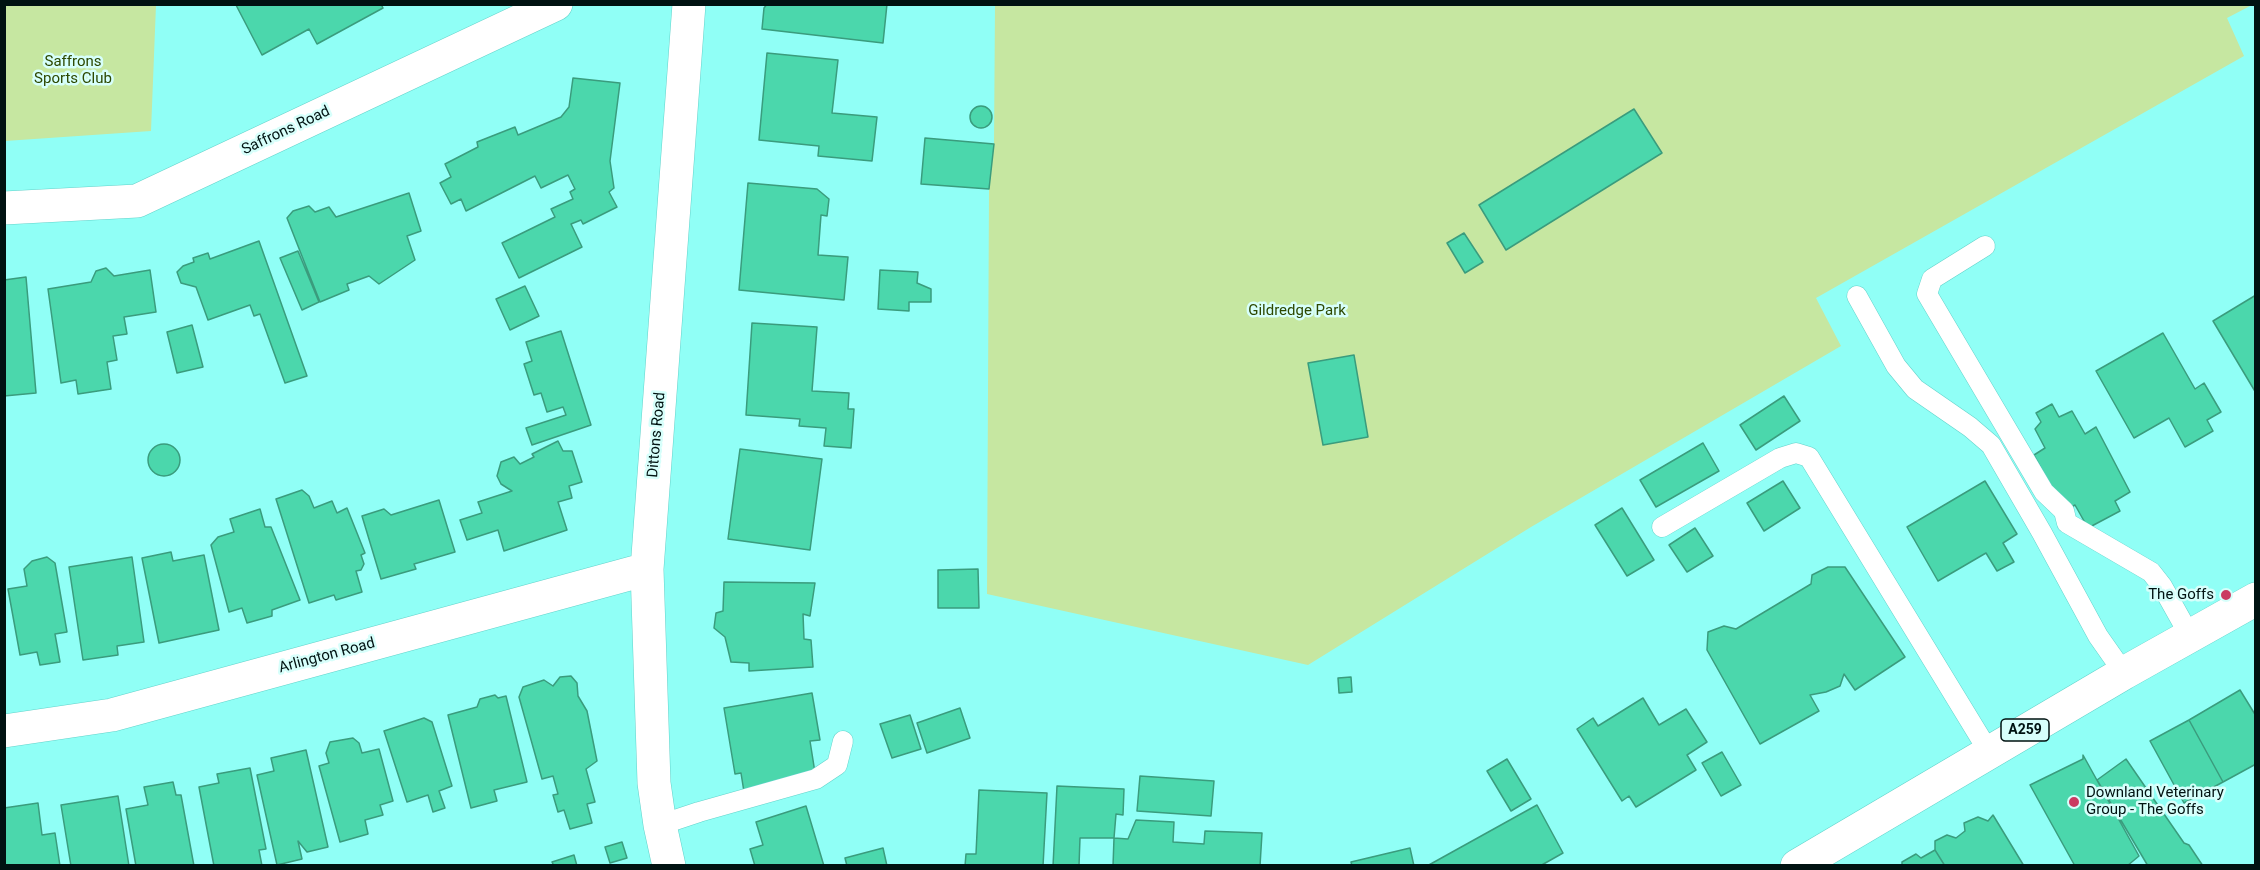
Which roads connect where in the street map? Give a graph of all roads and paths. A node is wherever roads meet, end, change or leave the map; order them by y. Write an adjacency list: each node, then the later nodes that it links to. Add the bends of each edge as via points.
1 (556, 4): 3 (street, Saffrons Road, via 137,201)
2 (689, 4): 7 (street, Dittons Road)
3 (4, 208)
4 (1984, 246): 9 (lane, via 1932,279 1927,294 2044,492 2064,511 2067,523 2151,572)
5 (1857, 296): 10 (lane, via 1896,366 1915,389 1991,445 2098,636)
6 (1662, 527): 13 (lane, via 1780,458 1796,453 1809,457)
7 (646, 569): 11 (street, Arlington Road, via 112,715); 14 (street, Dittons Road, via 654,783)
8 (2256, 599): 9 (street, A259)
9 (2190, 636): 10 (street, A259)
10 (2124, 673): 13 (street, A259)
11 (4, 731)
12 (843, 741): 14 (lane, via 837,765 816,779)
13 (1989, 752): 16 (street, A259)
14 (660, 825): 15 (street, Dittons Road)
15 (669, 866)
16 (1797, 866)

